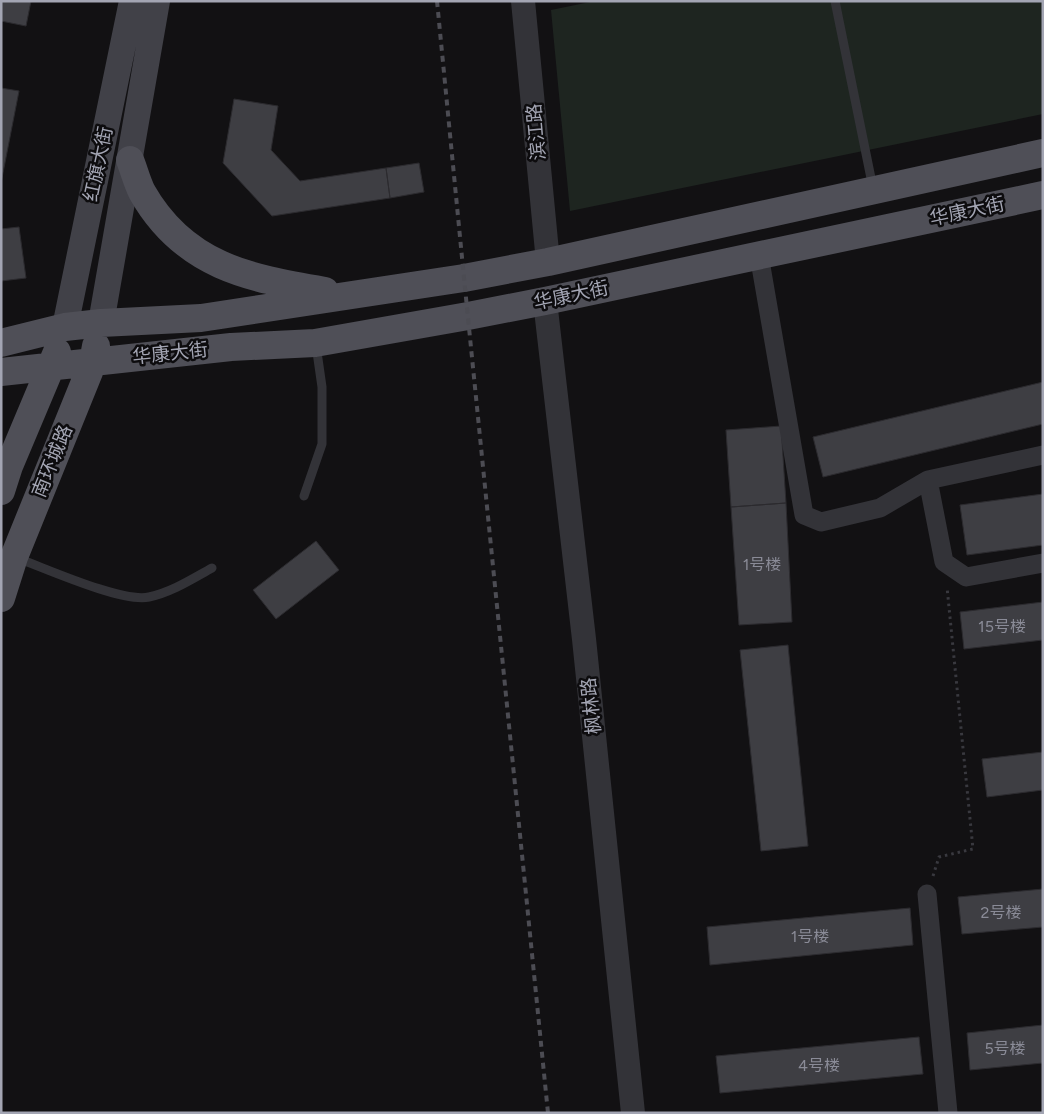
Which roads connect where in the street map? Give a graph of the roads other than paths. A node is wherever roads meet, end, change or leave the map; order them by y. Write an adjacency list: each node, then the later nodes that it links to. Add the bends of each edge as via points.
1 (132, 1): 14 (main road, 红旗大街)
2 (157, 1): 6 (main road, 红旗大街)
3 (523, 1): 10 (street, 滨江路)
4 (834, 1): 7 (lane)
5 (1043, 154): 7 (main road, 华康大街)
6 (130, 160): 11 (main road, via 142,191 166,226 199,254 240,273); 13 (main road, 红旗大街)
7 (873, 191): 10 (main road, 华康大街)
8 (1043, 195): 9 (main road, 华康大街)
9 (760, 255): 12 (main road, 华康大街); 21 (street, via 804,515 821,522 880,508)
10 (548, 262): 11 (main road, 华康大街)
11 (348, 295): 13 (main road, 华康大街, via 201,318)
12 (545, 301): 16 (main road, 华康大街); 29 (street, 枫林路)
13 (101, 323): 14 (main road, 华康大街); 17 (main road, 南环城路)
14 (65, 327): 15 (main road, 华康大街); 18 (main road, 南环城路)
15 (1, 343)
16 (315, 343): 17 (main road, 华康大街, via 231,347); 23 (lane, via 322,387 322,444)
17 (93, 362): 18 (main road, 华康大街); 24 (main road, 南环城路)
18 (52, 367): 19 (main road, 华康大街); 22 (main road, 南环城路)
19 (1, 372)
20 (1043, 455): 21 (street)
21 (928, 480): 25 (street, via 944,562 966,577)
22 (1, 491)
23 (304, 496)
24 (14, 557): 26 (lane, via 131,598 147,598 171,591); 27 (main road, 南环城路)
25 (1043, 563)
26 (212, 568)
27 (1, 598)
28 (927, 894): 30 (street)
29 (633, 1113)
30 (948, 1113)

